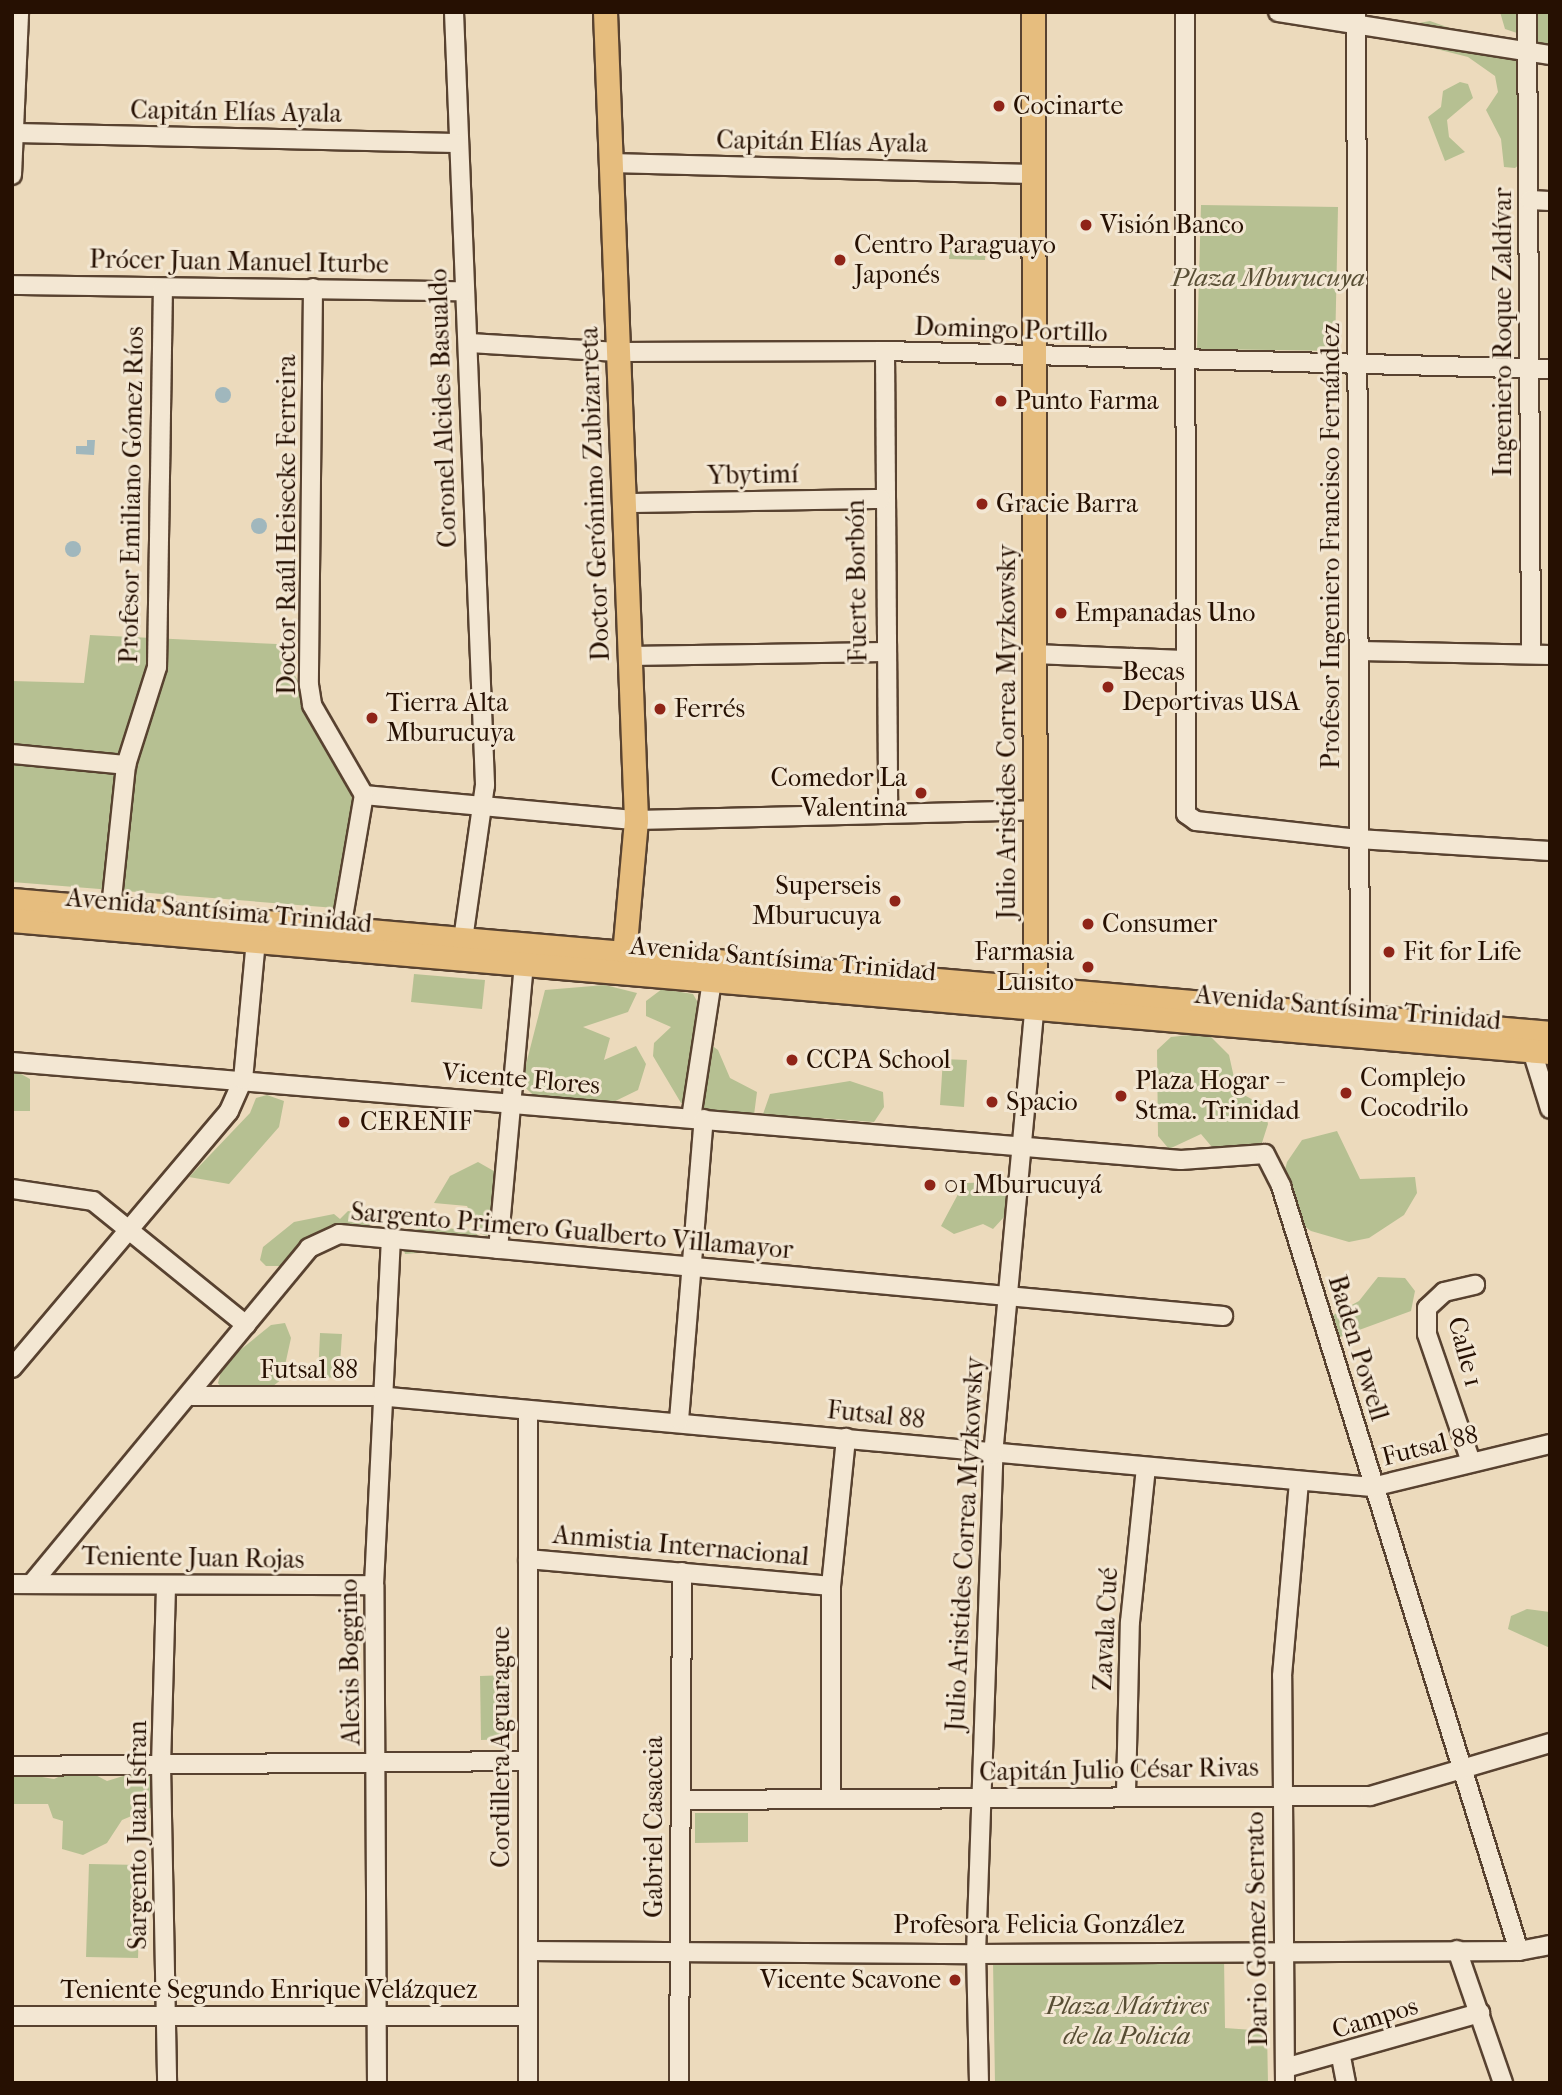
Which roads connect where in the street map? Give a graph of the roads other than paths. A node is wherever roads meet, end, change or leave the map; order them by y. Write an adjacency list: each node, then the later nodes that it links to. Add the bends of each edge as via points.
1 (19, 12): 11 (street)
2 (454, 12): 12 (street, Coronel Alcides Basualdo)
3 (605, 12): 13 (main road, Doctor Gerónimo Zubizarreta)
4 (1033, 12): 15 (main road, Julio Aristides Correa Myzkowsky)
5 (1185, 12): 26 (street)
6 (1278, 12): 8 (street)
7 (1527, 12): 9 (street, Ingeniero Roque Zaldívar)
8 (1356, 17): 9 (street); 27 (street, Profesor Ingeniero Francisco Fernández)
9 (1526, 54): 10 (street); 16 (street, Ingeniero Roque Zaldívar)
10 (1550, 55)
11 (14, 133): 12 (street, Capitán Elías Ayala); 14 (street)
12 (457, 143): 21 (street, Coronel Alcides Basualdo)
13 (610, 163): 15 (street, Capitán Elías Ayala); 24 (main road, Doctor Gerónimo Zubizarreta)
14 (12, 174)
15 (1032, 174): 25 (main road, Julio Aristides Correa Myzkowsky)
16 (1530, 200): 17 (street); 28 (street, Ingeniero Roque Zaldívar)
17 (1550, 201)
18 (12, 285): 19 (street, Prócer Juan Manuel Iturbe)
19 (163, 288): 20 (street, Prócer Juan Manuel Iturbe); 40 (street, Profesor Emiliano Gómez Ríos, via 157,667)
20 (313, 288): 21 (street, Prócer Juan Manuel Iturbe); 41 (street, Doctor Raúl Heisecke Ferreira, via 309,685 312,705)
21 (464, 291): 22 (street, Coronel Alcides Basualdo)
22 (470, 343): 24 (street, Domingo Portillo); 42 (street, Coronel Alcides Basualdo)
23 (885, 351): 24 (street, Domingo Portillo); 25 (street, Domingo Portillo); 30 (street, Fuerte Borbón)
24 (618, 352): 31 (main road, Doctor Gerónimo Zubizarreta)
25 (1033, 357): 26 (street, Domingo Portillo); 34 (main road, Julio Aristides Correa Myzkowsky)
26 (1186, 364): 27 (street, Domingo Portillo); 38 (street)
27 (1356, 364): 28 (street, Domingo Portillo); 32 (street, Profesor Ingeniero Francisco Fernández)
28 (1526, 369): 29 (street, Domingo Portillo); 35 (street, Ingeniero Roque Zaldívar)
29 (1550, 369)
30 (881, 499): 31 (street, Ybytimí); 33 (street, Fuerte Borbón)
31 (626, 503): 37 (main road, Doctor Gerónimo Zubizarreta)
32 (1360, 651): 35 (street); 46 (street, Profesor Ingeniero Francisco Fernández)
33 (885, 652): 37 (street); 43 (street, Fuerte Borbón)
34 (1034, 653): 38 (street); 44 (main road, Julio Aristides Correa Myzkowsky)
35 (1531, 653): 36 (street)
36 (1550, 655)
37 (629, 656): 45 (main road, Doctor Gerónimo Zubizarreta)
38 (1184, 660): 46 (street, via 1186,814 1196,821)
39 (12, 754): 40 (street)
40 (126, 765): 49 (street, Profesor Emiliano Gómez Ríos)
41 (364, 795): 42 (street); 51 (street)
42 (485, 802): 45 (street); 53 (street, Coronel Alcides Basualdo)
43 (888, 809): 44 (street); 45 (street)
44 (1035, 810): 57 (main road, Julio Aristides Correa Myzkowsky)
45 (636, 820): 54 (main road, Doctor Gerónimo Zubizarreta)
46 (1358, 839): 47 (street); 58 (street, Profesor Ingeniero Francisco Fernández)
47 (1550, 851)
48 (12, 900): 49 (main road, Avenida Santísima Trinidad)
49 (111, 908): 52 (main road, Avenida Santísima Trinidad)
50 (12, 920): 52 (main road, Avenida Santísima Trinidad)
51 (341, 929): 52 (main road, Avenida Santísima Trinidad); 53 (main road, Avenida Santísima Trinidad)
52 (257, 932): 55 (main road, Avenida Santísima Trinidad); 61 (street)
53 (463, 939): 54 (main road, Avenida Santísima Trinidad)
54 (623, 963): 55 (main road, Avenida Santísima Trinidad); 56 (main road, Avenida Santísima Trinidad); 57 (main road, Avenida Santísima Trinidad)
55 (524, 966): 62 (street)
56 (712, 981): 57 (main road, Avenida Santísima Trinidad); 64 (street)
57 (1035, 1000): 58 (main road, Avenida Santísima Trinidad); 65 (street, Julio Aristides Correa Myzkowsky)
58 (1360, 1027): 59 (main road, Avenida Santísima Trinidad)
59 (1539, 1042): 63 (street)
60 (12, 1062): 61 (street, Vicente Flores)
61 (243, 1080): 62 (street, Vicente Flores); 67 (street, via 229,1111)
62 (511, 1106): 64 (street, Vicente Flores); 69 (street)
63 (1550, 1109)
64 (697, 1118): 65 (street, Vicente Flores); 70 (street)
65 (1025, 1147): 72 (street, Julio Aristides Correa Myzkowsky); 87 (street, Baden Powell, via 1194,1161 1265,1154 1281,1186)
66 (12, 1189): 67 (street, via 93,1201)
67 (132, 1229): 74 (street); 75 (street)
68 (391, 1241): 69 (street, Sargento Primero Gualberto Villamayor); 74 (street, Sargento Primero Gualberto Villamayor, via 323,1238); 78 (street, Alexis Boggino)
69 (498, 1249): 70 (street, Sargento Primero Gualberto Villamayor)
70 (694, 1266): 72 (street, Sargento Primero Gualberto Villamayor); 80 (street)
71 (1475, 1284): 84 (street, Calle 1, via 1444,1292 1427,1308 1427,1334)
72 (1008, 1300): 73 (street, Sargento Primero Gualberto Villamayor); 83 (street, Julio Aristides Correa Myzkowsky)
73 (1223, 1316)
74 (246, 1325): 77 (street, Sargento Primero Gualberto Villamayor)
75 (20, 1349): 76 (street)
76 (12, 1368)
77 (192, 1396): 78 (street, Futsal 88); 90 (street, Sargento Primero Gualberto Villamayor)
78 (378, 1396): 79 (street, Futsal 88); 92 (street, Alexis Boggino)
79 (528, 1411): 80 (street, Futsal 88); 88 (street, Cordillera Aguarague)
80 (679, 1420): 81 (street, Futsal 88)
81 (846, 1438): 83 (street, Futsal 88); 93 (street)
82 (1550, 1444): 84 (street, Futsal 88)
83 (993, 1455): 85 (street, Futsal 88); 104 (street, Julio Aristides Correa Myzkowsky)
84 (1471, 1462): 87 (street, Futsal 88)
85 (1146, 1468): 86 (street, Futsal 88); 101 (street, Zavala Cué, via 1130,1622)
86 (1299, 1481): 87 (street, Futsal 88); 102 (street, Dario Gomez Serrato, via 1282,1676)
87 (1372, 1487): 100 (street, Baden Powell)
88 (528, 1559): 89 (street, Anmistia Internacional); 96 (street, Cordillera Aguarague)
89 (682, 1572): 93 (street, Anmistia Internacional); 105 (street, Gabriel Casaccia)
90 (33, 1582): 91 (street, Teniente Juan Rojas); 94 (street, Teniente Juan Rojas)
91 (12, 1584)
92 (374, 1586): 94 (street, Teniente Juan Rojas); 97 (street, Alexis Boggino)
93 (831, 1586): 103 (street)
94 (166, 1587): 98 (street, Sargento Juan Isfran)
95 (1550, 1743): 100 (street, Capitán Julio César Rivas)
96 (526, 1761): 97 (street); 110 (street, Cordillera Aguarague)
97 (378, 1763): 98 (street); 116 (street, Alexis Boggino)
98 (161, 1764): 99 (street); 115 (street, Sargento Juan Isfran)
99 (12, 1766)
100 (1465, 1768): 102 (street, Capitán Julio César Rivas, via 1370,1796); 111 (street, Baden Powell)
101 (1126, 1793): 102 (street, Capitán Julio César Rivas); 104 (street, Capitán Julio César Rivas)
102 (1281, 1795): 107 (street, Dario Gomez Serrato)
103 (831, 1797): 104 (street, Capitán Julio César Rivas); 105 (street, Capitán Julio César Rivas)
104 (981, 1798): 112 (street, Julio Aristides Correa Myzkowsky)
105 (681, 1800): 108 (street, Gabriel Casaccia)
106 (1550, 1945): 111 (street, Profesora Felicia González)
107 (1286, 1949): 109 (street, Profesora Felicia González); 112 (street, Profesora Felicia González); 119 (street, Dario Gomez Serrato)
108 (679, 1950): 110 (street, Profesora Felicia González); 112 (street, Profesora Felicia González); 123 (street, Gabriel Casaccia)
109 (1457, 1950): 111 (street, Profesora Felicia González); 113 (street)
110 (528, 1951): 117 (street, Cordillera Aguarague)
111 (1519, 1951)
112 (976, 1954): 124 (street, Julio Aristides Correa Myzkowsky)
113 (1480, 2013): 118 (street, Campos); 126 (street)
114 (12, 2016): 115 (street, Teniente Segundo Enrique Velázquez)
115 (166, 2016): 116 (street, Teniente Segundo Enrique Velázquez); 120 (street, Sargento Juan Isfran)
116 (375, 2016): 117 (street, Teniente Segundo Enrique Velázquez); 121 (street, Alexis Boggino)
117 (527, 2016): 122 (street, Cordillera Aguarague)
118 (1341, 2057): 119 (street, Campos); 125 (street)
119 (1285, 2075)
120 (167, 2083)
121 (377, 2083)
122 (528, 2083)
123 (679, 2083)
124 (979, 2083)
125 (1346, 2083)
126 (1503, 2083)

